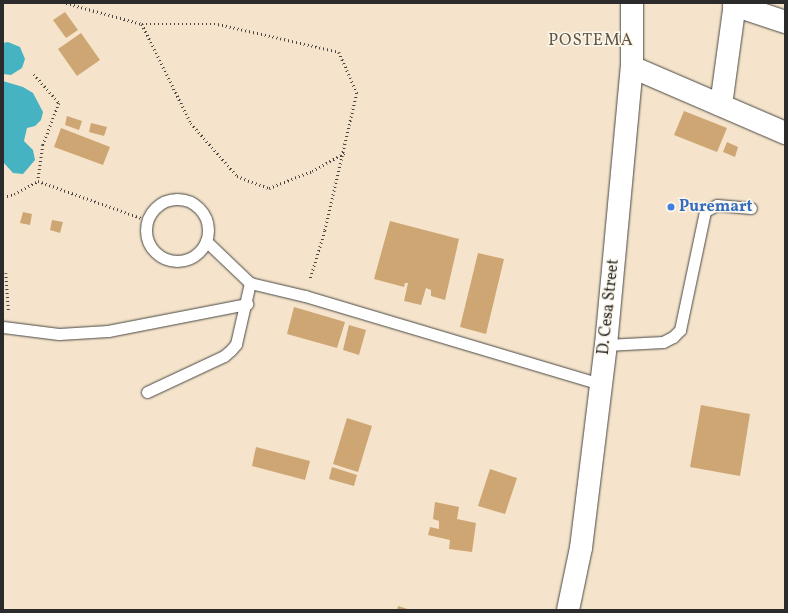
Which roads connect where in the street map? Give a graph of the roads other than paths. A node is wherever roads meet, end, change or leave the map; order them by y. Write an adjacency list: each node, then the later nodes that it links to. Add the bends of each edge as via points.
1 (632, 3): 4 (street, D. Cesa Street)
2 (735, 4): 3 (street); 5 (street)
3 (785, 22)
4 (632, 67): 5 (street); 12 (street, D. Cesa Street)
5 (721, 105): 6 (street)
6 (785, 133)
7 (751, 208): 12 (lane, via 717,205 705,211 680,330 673,337 663,342)
8 (206, 241): 8 (lane, via 193,257 172,261 157,254 147,241 147,220 152,211 163,202 177,199 187,201 202,212 208,231); 9 (lane)
9 (250, 283): 10 (lane); 13 (lane, via 305,296)
10 (246, 304): 11 (lane, via 108,331 59,334); 14 (lane, via 236,344 231,350 224,356)
11 (7, 328)
12 (606, 345): 13 (street, D. Cesa Street)
13 (601, 384): 15 (street, D. Cesa Street, via 581,548)
14 (147, 392)
15 (568, 610)

